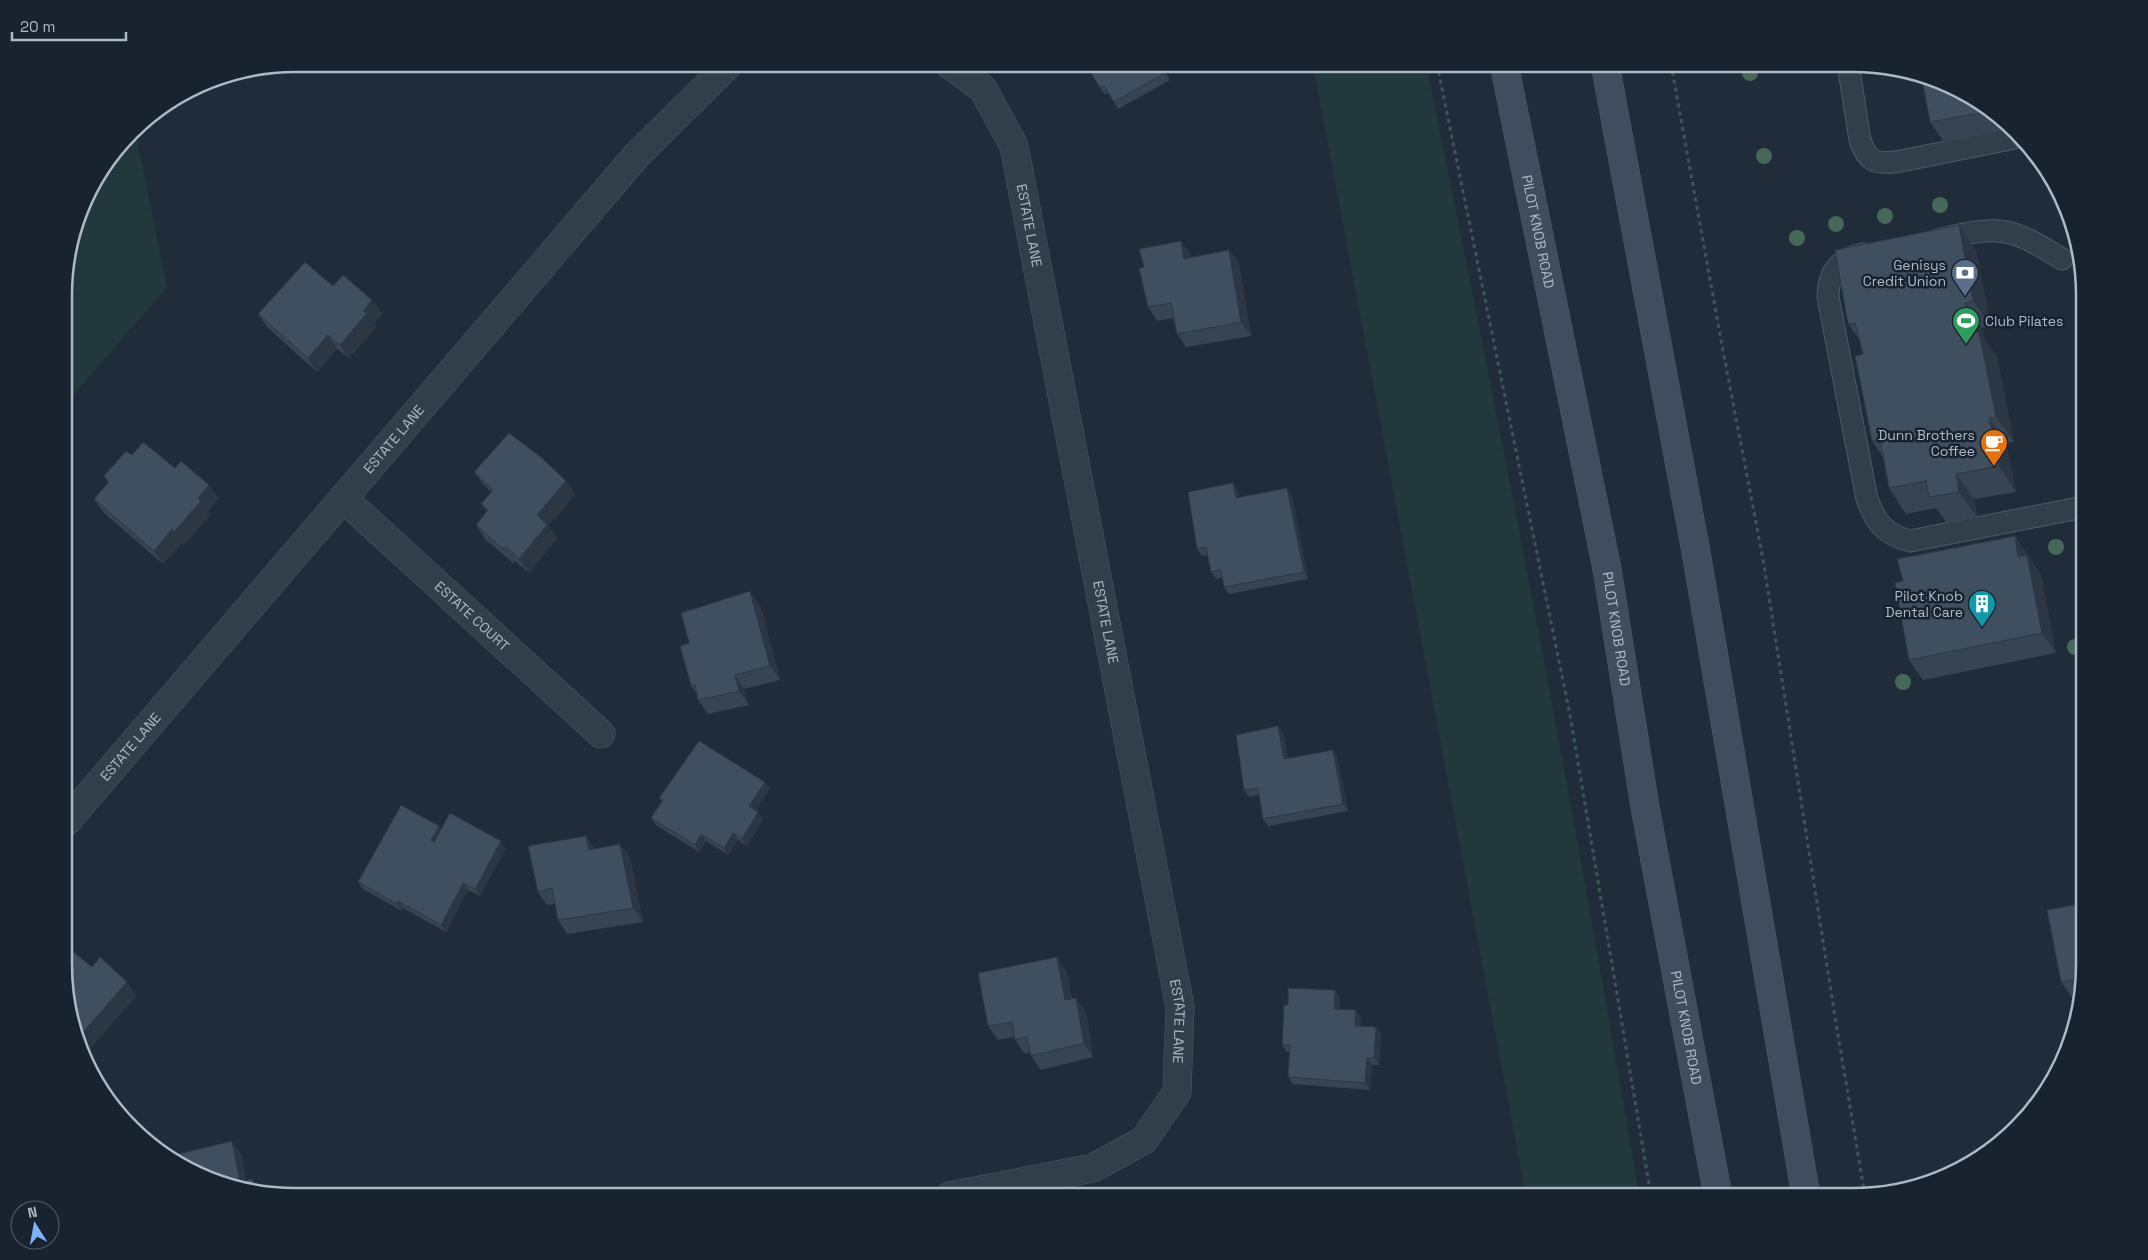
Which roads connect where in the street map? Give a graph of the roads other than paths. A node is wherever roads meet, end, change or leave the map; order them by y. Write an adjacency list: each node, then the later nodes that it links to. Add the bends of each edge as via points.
1 (721, 72): 10 (street, ESTATE LANE, via 637,155)
2 (960, 72): 14 (street, ESTATE LANE, via 983,89 1014,146 1180,1007 1177,1092 1144,1140 1093,1168)
3 (1506, 72): 15 (main road, PILOT KNOB ROAD, via 1607,569 1645,807)
4 (1607, 72): 16 (main road, via 1696,552)
5 (1849, 72): 6 (lane, via 1860,140 1870,159 1882,163 1896,162)
6 (2011, 139)
7 (1921, 243): 9 (lane, via 2000,231 2014,233)
8 (1885, 250): 11 (lane, via 1846,260 1831,273 1828,282 1828,297 1867,499 1874,518 1888,532 1910,540)
9 (2062, 259)
10 (343, 498): 12 (street, ESTATE COURT); 13 (street, ESTATE LANE)
11 (2076, 509)
12 (601, 734)
13 (72, 815)
14 (991, 1188)
15 (1716, 1188)
16 (1805, 1188)

